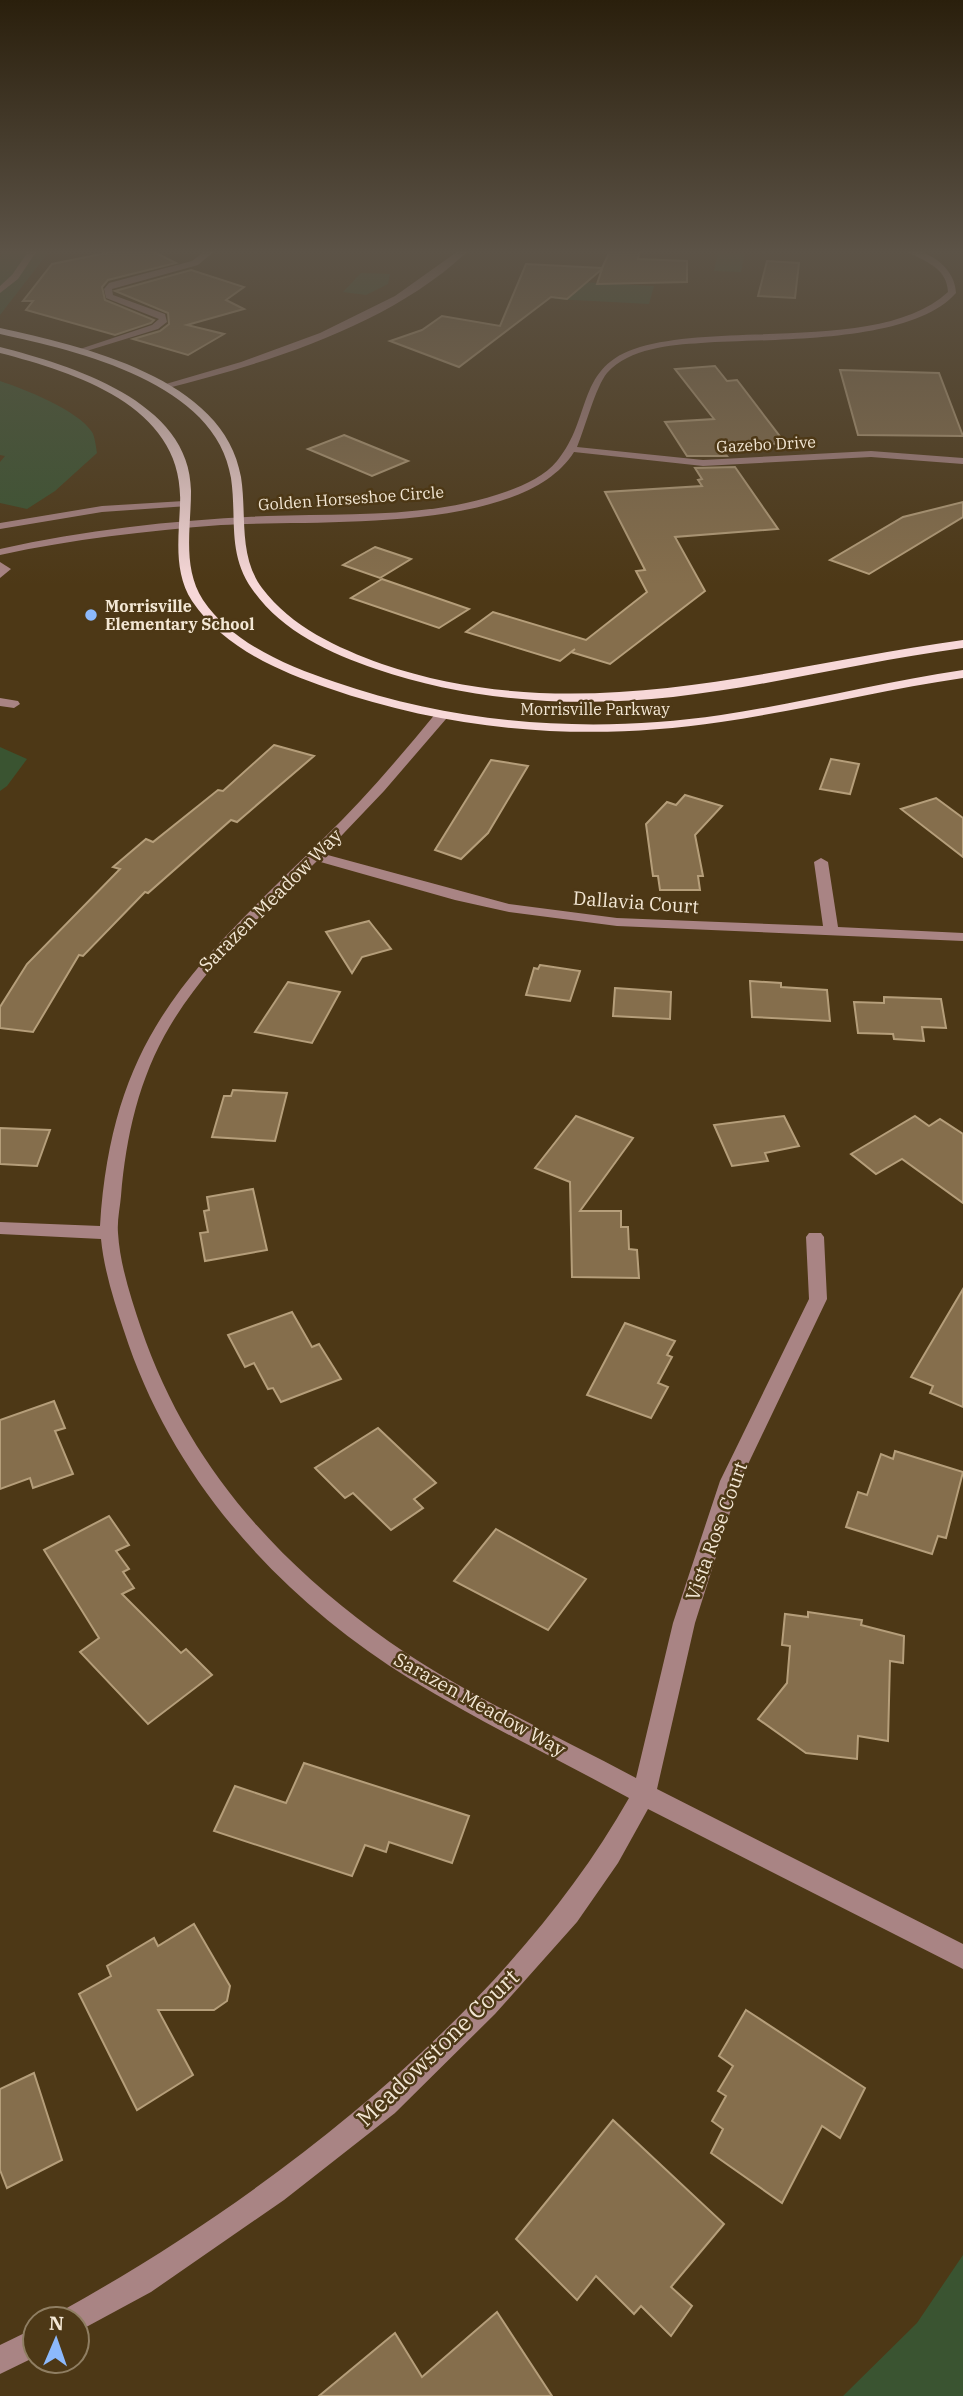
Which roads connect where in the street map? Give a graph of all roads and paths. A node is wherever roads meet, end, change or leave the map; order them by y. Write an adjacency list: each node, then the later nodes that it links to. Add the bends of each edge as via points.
1 (33, 361): 8 (main road, Morrisville Parkway, via 112,390 152,419 179,454 186,485)
2 (106, 361): 5 (main road, Morrisville Parkway)
3 (248, 361): 5 (street)
4 (617, 361): 6 (street, Golden Horseshoe Circle, via 601,374)
5 (164, 386): 9 (main road, Morrisville Parkway, via 195,409 226,447 233,465)
6 (571, 449): 7 (street, Gazebo Drive, via 703,463 871,454); 9 (street, Golden Horseshoe Circle, via 565,461 540,480 485,502 421,512)
7 (963, 461)
8 (184, 504): 10 (street, via 103,509); 11 (main road, Morrisville Parkway)
9 (240, 521): 11 (street, Golden Horseshoe Circle); 15 (main road, Morrisville Parkway, via 240,556 250,576 269,604 295,628 372,666 482,690 605,697 671,694)
10 (0, 526)
11 (183, 526): 12 (street, Golden Horseshoe Circle, via 80,535); 17 (main road, Morrisville Parkway, via 182,559 190,585 208,614 261,656 328,685)
12 (0, 552)
13 (0, 565): 14 (street, via 5,569)
14 (0, 575)
15 (963, 644)
16 (963, 674): 17 (main road, Morrisville Parkway, via 686,723 558,727)
17 (441, 716): 18 (street, Sarazen Meadow Way)
18 (315, 856): 20 (street, Dallavia Court, via 460,897 563,917); 23 (street, Sarazen Meadow Way, via 222,944 164,1021 122,1120)
19 (821, 862): 20 (street)
20 (831, 932): 21 (street, Dallavia Court)
21 (963, 937)
22 (0, 1228): 23 (street)
23 (109, 1233): 25 (street, Sarazen Meadow Way, via 135,1344 170,1422 211,1485 263,1549 350,1626 417,1672)
24 (815, 1237): 25 (street, Vista Rose Court, via 818,1299 730,1481 684,1623)
25 (643, 1794): 26 (street, Sarazen Meadow Way); 27 (street, Meadowstone Court, via 610,1855 568,1914 486,2005 386,2104 141,2282)
26 (963, 1957)
27 (91, 2310)
28 (21, 2349): 29 (street)
29 (0, 2360)

